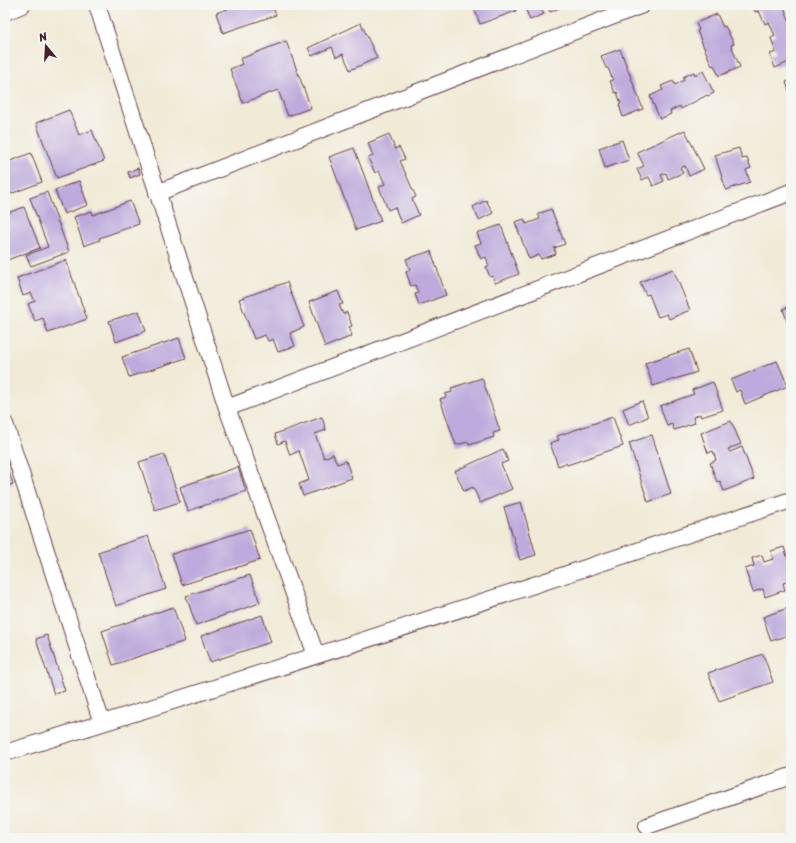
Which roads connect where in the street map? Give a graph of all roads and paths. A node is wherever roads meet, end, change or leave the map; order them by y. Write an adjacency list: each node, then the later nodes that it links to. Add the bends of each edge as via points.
1 (22, 5): 4 (street)
2 (97, 5): 6 (street)
3 (642, 5): 6 (street)
4 (5, 12)
5 (791, 192): 7 (street)
6 (157, 193): 7 (street)
7 (227, 408): 10 (street)
8 (5, 424): 11 (street)
9 (791, 500): 10 (street)
10 (316, 655): 11 (street)
11 (102, 723): 12 (street)
12 (5, 753)
13 (791, 776): 14 (street)
14 (647, 826)

